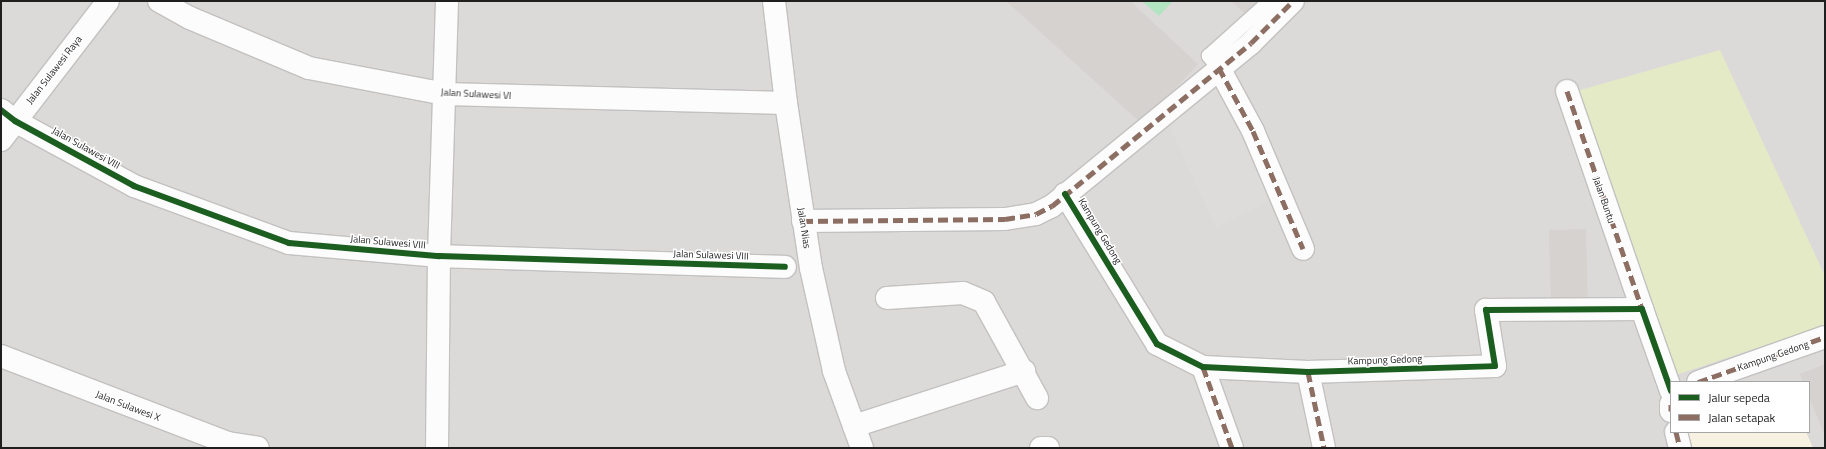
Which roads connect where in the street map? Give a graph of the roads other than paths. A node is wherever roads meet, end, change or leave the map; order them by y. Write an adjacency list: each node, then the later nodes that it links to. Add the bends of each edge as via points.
1 (108, 1): 11 (street, Jalan Sulawesi Raya)
2 (159, 1): 9 (street, Jalan Sulawesi VI, via 190,18 309,68)
3 (447, 1): 9 (street)
4 (774, 1): 10 (street, Jalan Nias)
5 (1270, 1): 7 (lane, via 1209,56)
6 (1293, 1): 7 (street, via 1251,43)
7 (1219, 68): 13 (street); 15 (street, via 1262,150)
8 (1567, 91): 19 (street, Jalan Buntu)
9 (445, 94): 10 (street, Jalan Sulawesi VI); 16 (street)
10 (786, 103): 14 (street, Jalan Nias)
11 (8, 116): 12 (street, Jalan Sulawesi Raya); 16 (street, Jalan Sulawesi VIII, via 134,186 289,243)
12 (1, 140)
13 (1065, 194): 14 (street, via 1052,206 1036,214 1005,219); 22 (street, Kampung Gedong, via 1157,344)
14 (803, 221): 28 (street, Jalan Nias, via 834,370)
15 (1303, 249)
16 (439, 256): 17 (street, Jalan Sulawesi VIII); 31 (street)
17 (785, 267)
18 (887, 298): 23 (street, via 963,293 977,297 984,302)
19 (1642, 309): 24 (street, Kampung Gedong, via 1486,310 1495,366); 26 (street)
20 (1825, 337): 25 (street, Kampung Gedong)
21 (1, 356): 30 (street, Jalan Sulawesi X, via 228,444)
22 (1203, 367): 24 (street, Kampung Gedong); 35 (street)
23 (1024, 372): 27 (street); 28 (street)
24 (1308, 372): 36 (street)
25 (1701, 381)
26 (1670, 388)
27 (1037, 398)
28 (854, 426): 32 (street, Jalan Nias)
29 (1676, 433): 37 (street)
30 (258, 448)
31 (437, 448)
32 (862, 448)
33 (1041, 448): 34 (street)
34 (1048, 448)
35 (1232, 448)
36 (1324, 448)
37 (1680, 448)

